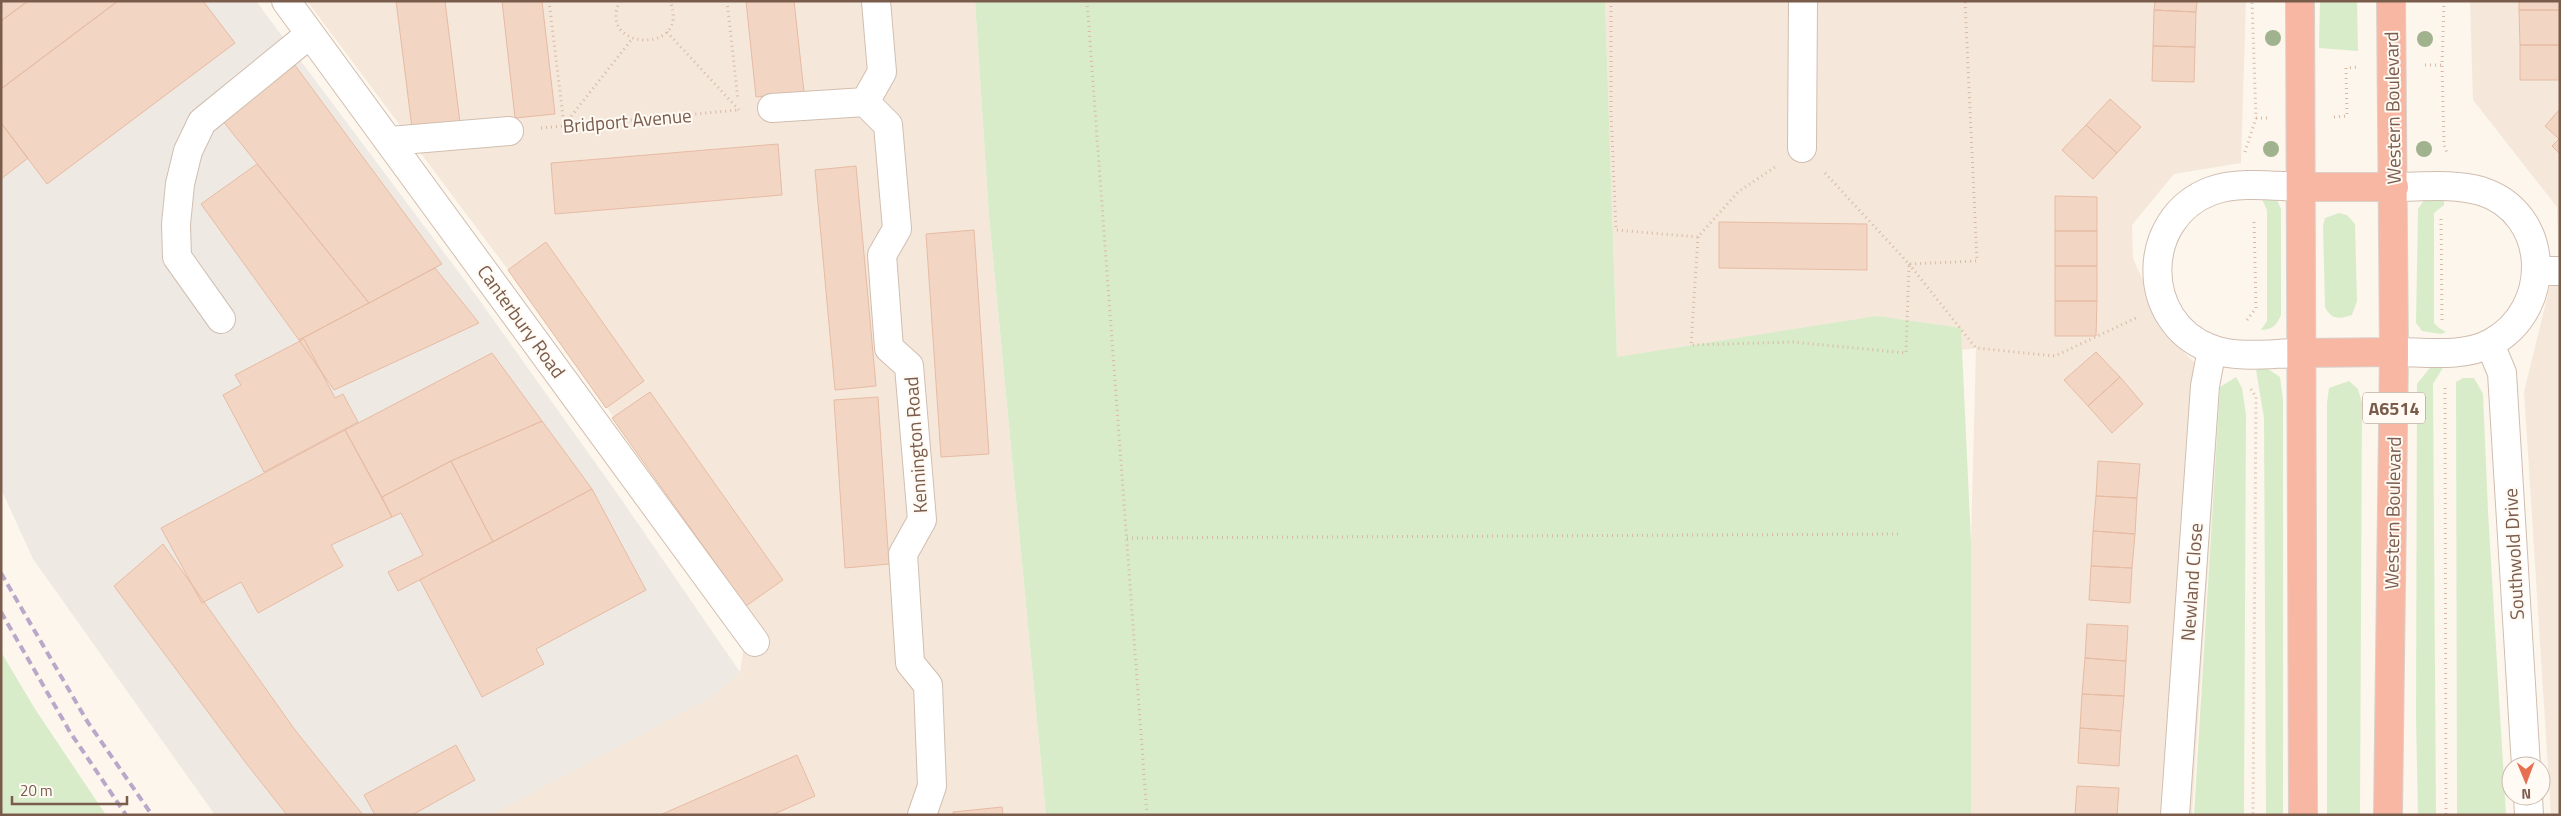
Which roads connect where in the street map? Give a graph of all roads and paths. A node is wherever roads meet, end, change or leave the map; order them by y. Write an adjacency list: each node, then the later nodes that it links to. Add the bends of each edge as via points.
1 (286, 1): 16 (street, Canterbury Road)
2 (549, 1): 17 (path, via 564,125)
3 (620, 1): 17 (path, via 616,15 618,24)
4 (670, 1): 15 (path, via 674,16)
5 (727, 1): 22 (path)
6 (876, 1): 20 (street, via 882,72)
7 (1087, 1): 44 (path)
8 (1611, 1): 32 (path, via 1616,230)
9 (1803, 1): 27 (street)
10 (1966, 1): 33 (path, via 1977,261)
11 (2252, 1): 23 (path)
12 (2300, 1): 24 (highway)
13 (2391, 1): 18 (highway, Western Boulevard / A6514)
14 (2444, 1): 19 (path)
15 (666, 32): 17 (path, via 650,41); 22 (path)
16 (310, 34): 26 (street, Canterbury Road); 36 (street, via 202,122 188,151 180,184 177,257)
17 (632, 39)
18 (2392, 65): 19 (path); 24 (path, via 2346,68 2347,116); 30 (highway, Western Boulevard / A6514)
19 (2442, 65): 31 (path, via 2444,145 2457,168)
20 (865, 102): 21 (street); 47 (street, Kennington Road, via 888,125 897,229 882,255 889,348 910,366 922,520 903,554 910,663 928,685 932,786)
21 (772, 108): 22 (path, Bridport Avenue)
22 (739, 110): 25 (path, Bridport Avenue)
23 (2256, 118): 24 (path); 28 (path, via 2240,169)
24 (2301, 118): 29 (highway)
25 (509, 131): 26 (street)
26 (390, 141): 45 (street, Canterbury Road)
27 (1802, 148): 32 (path, via 1738,192); 33 (path)
28 (2240, 186): 29 (street); 35 (street, via 2212,191 2192,201 2164,234 2156,276); 42 (path, via 2240,203 2256,221 2256,308 2241,330)
29 (2301, 187): 30 (highway); 41 (highway)
30 (2394, 187): 31 (street); 39 (highway, Western Boulevard / A6514)
31 (2456, 187): 34 (street, via 2482,192 2500,201 2516,215); 40 (path, via 2455,202 2441,219 2442,323 2458,329)
32 (1698, 237): 33 (path, via 1691,345 1793,342 1906,353)
33 (1908, 264): 35 (path, via 1976,348 2055,356)
34 (2548, 271): 37 (street, via 2516,325)
35 (2164, 305): 38 (street, via 2180,328)
36 (221, 319)
37 (2490, 344): 40 (street); 46 (street, Southwold Drive, via 2502,373)
38 (2212, 349): 42 (street); 49 (street, Newland Close, via 2205,386)
39 (2394, 352): 40 (street); 41 (highway); 52 (highway, Western Boulevard / A6514)
40 (2458, 352): 53 (path, via 2458,374 2445,383)
41 (2302, 353): 42 (street); 51 (highway)
42 (2240, 354): 50 (path, via 2240,370 2256,398)
43 (1898, 534): 44 (path)
44 (1127, 538): 48 (path)
45 (756, 642)
46 (2525, 756)
47 (922, 815)
48 (1147, 815)
49 (2175, 815)
50 (2253, 815)
51 (2303, 815)
52 (2388, 815)
53 (2446, 815)

